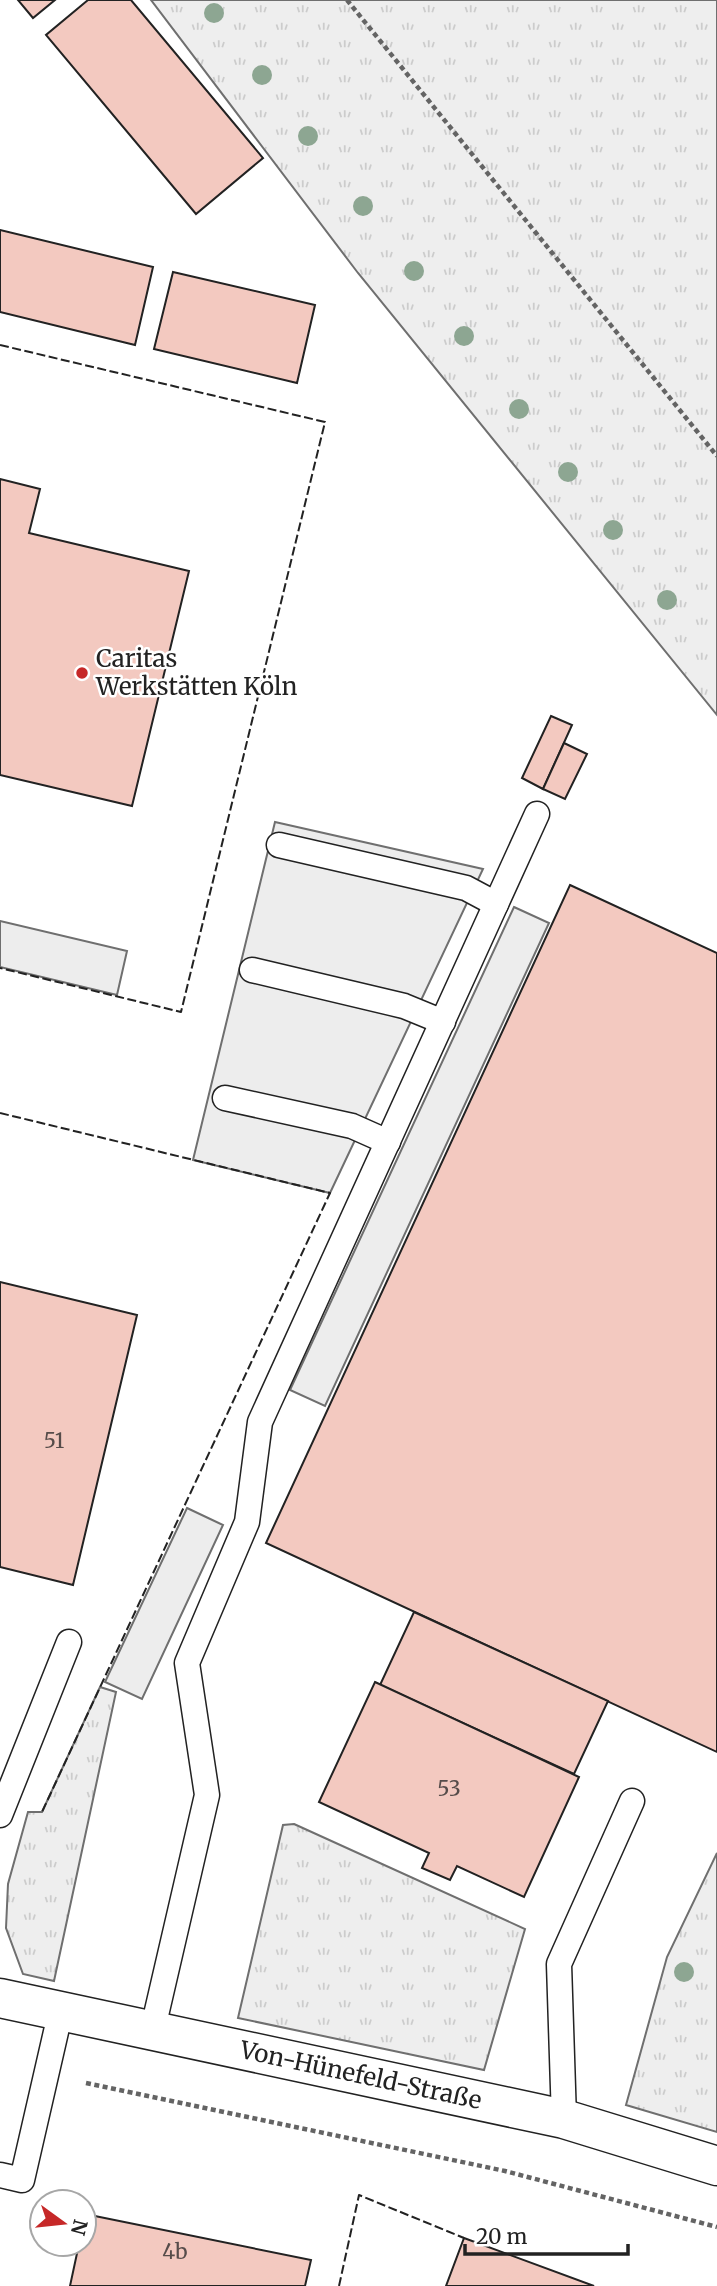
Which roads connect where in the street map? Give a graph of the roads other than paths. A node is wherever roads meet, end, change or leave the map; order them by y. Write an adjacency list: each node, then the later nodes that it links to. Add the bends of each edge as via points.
1 (537, 814): 3 (lane)
2 (279, 845): 3 (lane, via 466,888)
3 (496, 904): 5 (lane)
4 (252, 970): 5 (lane, via 404,1006)
5 (443, 1022): 7 (lane)
6 (225, 1098): 7 (lane, via 352,1126)
7 (388, 1142): 13 (lane, via 260,1422 247,1522 187,1663 207,1795)
8 (69, 1642): 10 (lane)
9 (632, 1801): 14 (lane, via 559,1964)
10 (0, 1815)
11 (0, 1998): 12 (street, Von-Hünefeld-Straße)
12 (61, 2010): 13 (street, Von-Hünefeld-Straße); 16 (lane, via 22,2180)
13 (153, 2028): 14 (street, Von-Hünefeld-Straße)
14 (565, 2119): 15 (street, Von-Hünefeld-Straße)
15 (717, 2166)
16 (0, 2175)

